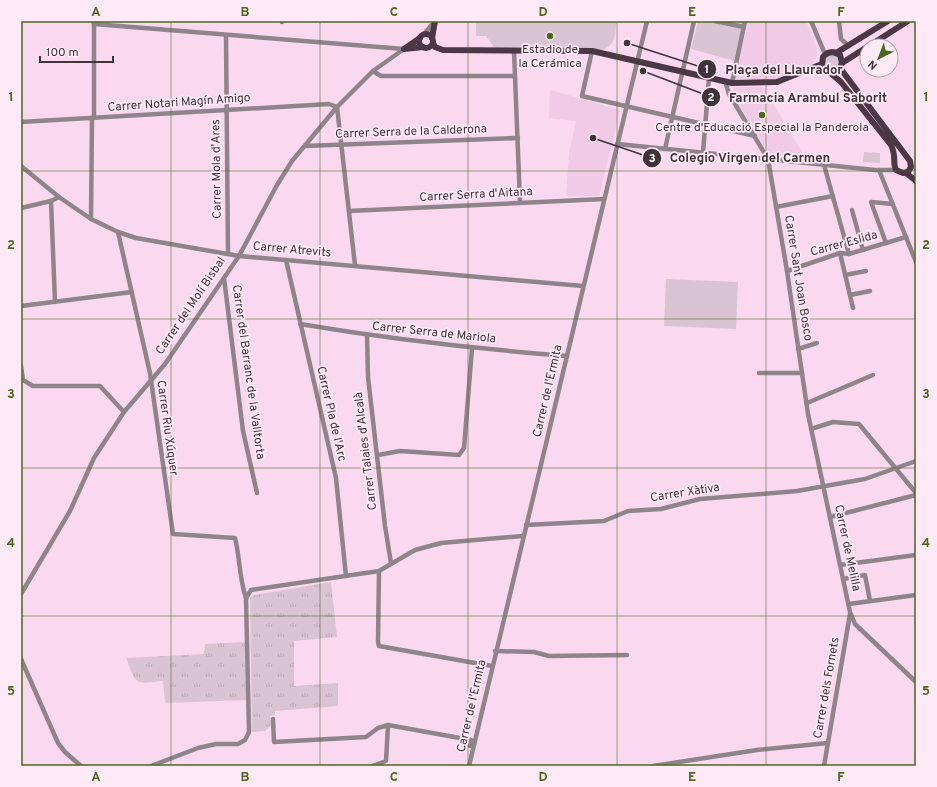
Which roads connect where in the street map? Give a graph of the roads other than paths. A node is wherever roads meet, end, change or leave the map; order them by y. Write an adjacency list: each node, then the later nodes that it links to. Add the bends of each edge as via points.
1 (646, 21): 24 (street, Carrer de l'Ermita)
2 (694, 21): 28 (street)
3 (715, 21): 11 (street)
4 (745, 21): 11 (street)
5 (811, 21): 23 (street)
6 (840, 21): 16 (street, via 841,39)
7 (888, 21): 16 (main road)
8 (908, 21): 14 (main road)
9 (434, 22): 13 (street, Carrer del Molí Bisbal); 15 (main road)
10 (94, 23): 12 (street); 38 (street)
11 (744, 27): 33 (street)
12 (226, 36): 18 (street); 36 (street, Carrer Mola d'Ares)
13 (422, 36): 15 (main road, via 429,35); 17 (main road, via 420,44); 18 (main road, Carrer del Molí Bisbal)
14 (882, 38)
15 (432, 40): 17 (main road, via 429,48); 19 (main road, via 435,47 443,50)
16 (849, 46): 21 (main road)
17 (423, 47): 18 (main road, Carrer del Molí Bisbal)
18 (404, 49): 27 (street, Carrer del Molí Bisbal)
19 (514, 51): 20 (main road); 30 (street)
20 (592, 52): 24 (main road); 34 (street, via 582,96)
21 (836, 53): 23 (main road); 26 (main road, via 842,59)
22 (859, 53): 26 (main road)
23 (825, 54): 25 (main road)
24 (637, 60): 28 (main road); 34 (street, Carrer de l'Ermita)
25 (822, 64): 29 (main road); 33 (main road, via 778,82)
26 (841, 66): 29 (main road); 48 (main road)
27 (373, 71): 30 (street, via 381,76); 35 (street, Carrer del Molí Bisbal)
28 (682, 71): 31 (main road); 37 (street)
29 (831, 72): 50 (main road, via 890,145)
30 (514, 76): 42 (street)
31 (709, 77): 32 (main road); 40 (street)
32 (725, 81): 33 (main road); 41 (street, Carrer Sant Joan Bosco, via 729,94)
33 (732, 83)
34 (626, 106): 37 (street); 43 (street, Carrer de l'Ermita)
35 (337, 107): 36 (street, Carrer Notari Magín Amigo, via 329,104); 44 (street); 45 (street, Carrer del Molí Bisbal)
36 (227, 110): 38 (street, Carrer Notari Magín Amigo); 74 (street, Carrer Mola d'Ares)
37 (672, 117): 40 (street); 46 (street)
38 (93, 118): 39 (street, Carrer Notari Magín Amigo); 69 (street)
39 (21, 122)
40 (705, 124): 41 (street); 47 (street)
41 (755, 136): 49 (street, Carrer Sant Joan Bosco)
42 (518, 138): 44 (street, Carrer Serra de la Calderona); 63 (street)
43 (617, 144): 46 (street); 61 (street, Carrer de l'Ermita)
44 (342, 145): 45 (street, Carrer Serra de la Calderona); 68 (street)
45 (304, 146): 77 (street, Carrer del Molí Bisbal, via 277,185)
46 (665, 149): 47 (street)
47 (703, 153): 49 (street)
48 (906, 157): 50 (main road); 53 (main road)
49 (768, 159): 51 (street); 65 (street, Carrer Sant Joan Bosco)
50 (896, 160): 55 (main road)
51 (824, 165): 54 (street); 59 (street)
52 (21, 166): 60 (street, Carrer Atrevits)
53 (911, 167): 56 (main road); 57 (main road)
54 (879, 170): 55 (street); 64 (street)
55 (896, 170): 57 (main road)
56 (916, 172)
57 (906, 173): 58 (main road)
58 (916, 181)
59 (833, 196): 65 (street); 76 (street)
60 (59, 197): 62 (street); 69 (street, Carrer Atrevits)
61 (604, 199): 63 (street, Carrer Serra d'Aitana); 85 (street, Carrer de l'Ermita)
62 (51, 201): 66 (street); 89 (street)
63 (520, 202): 68 (street, Carrer Serra d'Aitana)
64 (893, 204): 71 (street); 72 (street, via 871,202)
65 (776, 207): 81 (street, Carrer Sant Joan Bosco)
66 (21, 208)
67 (852, 210): 73 (street)
68 (349, 211): 80 (street)
69 (91, 219): 70 (street, Carrer Atrevits)
70 (118, 232): 74 (street, Carrer Atrevits, via 136,238); 87 (street, Carrer Riu Xúquer)
71 (906, 237): 72 (street, Carrer Eslida); 79 (street)
72 (886, 243): 73 (street, Carrer Eslida)
73 (863, 250): 76 (street, Carrer Eslida)
74 (228, 254): 77 (street, Carrer Atrevits)
75 (840, 254): 76 (street, Carrer Eslida); 81 (street, Carrer Eslida); 83 (street)
76 (849, 254)
77 (239, 256): 78 (street, Carrer Atrevits); 84 (street, Carrer del Molí Bisbal)
78 (286, 260): 80 (street, Carrer Atrevits); 92 (street, Carrer Pla de l'Arc)
79 (916, 262)
80 (355, 265): 85 (street, Carrer Atrevits)
81 (787, 271): 96 (street, Carrer Sant Joan Bosco)
82 (866, 271): 83 (street)
83 (846, 275): 88 (street)
84 (224, 278): 103 (street, Carrer del Molí Bisbal); 111 (street, Carrer del Barranc de la Valltorta, via 243,431)
85 (583, 286): 97 (street, Carrer de l'Ermita)
86 (870, 290): 88 (street)
87 (132, 292): 89 (street); 103 (street, Carrer Riu Xúquer)
88 (850, 295): 91 (street)
89 (55, 302): 90 (street)
90 (21, 306)
91 (853, 308)
92 (300, 324): 93 (street, Carrer Serra de Mariola); 120 (street, Carrer Pla de l'Arc, via 336,478)
93 (367, 336): 95 (street, Carrer Serra de Mariola); 107 (street, Carrer Talaies d'Alcalà, via 368,377)
94 (817, 343): 96 (street)
95 (472, 348): 97 (street, Carrer Serra de Mariola); 107 (street, via 464,448 459,455 400,451)
96 (798, 349): 100 (street, Carrer Sant Joan Bosco)
97 (566, 356): 114 (street, Carrer de l'Ermita)
98 (21, 366): 102 (street)
99 (759, 373): 100 (street)
100 (802, 373): 104 (street, Carrer Sant Joan Bosco)
101 (873, 375): 104 (street)
102 (22, 380): 105 (street, via 32,386 100,386)
103 (150, 382): 105 (street, Carrer del Molí Bisbal); 124 (street, Carrer Riu Xúquer, via 173,534 235,538)
104 (807, 403): 106 (street, Carrer Sant Joan Bosco)
105 (124, 412): 122 (street, Carrer del Molí Bisbal, via 94,458 70,511)
106 (811, 429): 109 (street, via 833,422 859,424); 110 (street, Carrer Sant Joan Bosco)
107 (378, 455): 117 (street, Carrer Talaies d'Alcalà)
108 (916, 461): 109 (street, Carrer Xàtiva)
109 (896, 468): 110 (street, Carrer Xàtiva, via 865,479); 112 (street)
110 (824, 487): 113 (street, Carrer de Melilla); 114 (street, Carrer Xàtiva, via 797,492 700,499 661,509 628,511 604,521)
111 (257, 494)
112 (916, 494): 113 (street)
113 (830, 517): 118 (street, Carrer de Melilla)
114 (526, 525): 115 (street, Carrer de l'Ermita)
115 (523, 536): 117 (street, via 441,543 415,550); 128 (street, Carrer de l'Ermita)
116 (916, 555): 118 (street)
117 (391, 563): 119 (street)
118 (840, 565): 121 (street, Carrer de Melilla)
119 (379, 570): 120 (street); 131 (street, via 379,646)
120 (346, 576): 124 (street, via 251,590)
121 (843, 579): 125 (street, via 865,575); 126 (street, Carrer de Melilla)
122 (21, 594)
123 (916, 595): 125 (street)
124 (246, 598): 137 (street, via 249,732 245,740 238,744 216,744 198,748)
125 (870, 601): 126 (street)
126 (848, 604): 127 (street, Carrer de Melilla)
127 (850, 612): 132 (street, via 855,624); 135 (street, Carrer dels Fornets)
128 (496, 651): 129 (street, via 534,652 549,656); 131 (street, Carrer de l'Ermita)
129 (627, 656)
130 (21, 659): 136 (street, via 58,743 69,757)
131 (492, 666): 139 (street, Carrer de l'Ermita)
132 (916, 682)
133 (273, 719): 134 (street, via 274,742 366,737 378,728)
134 (388, 725): 138 (street, via 386,761); 139 (street, via 471,740)
135 (828, 743): 140 (street, via 757,750); 141 (street, Carrer dels Fornets)
136 (82, 766)
137 (151, 766)
138 (372, 766)
139 (469, 766)
140 (653, 766)
141 (824, 766)

